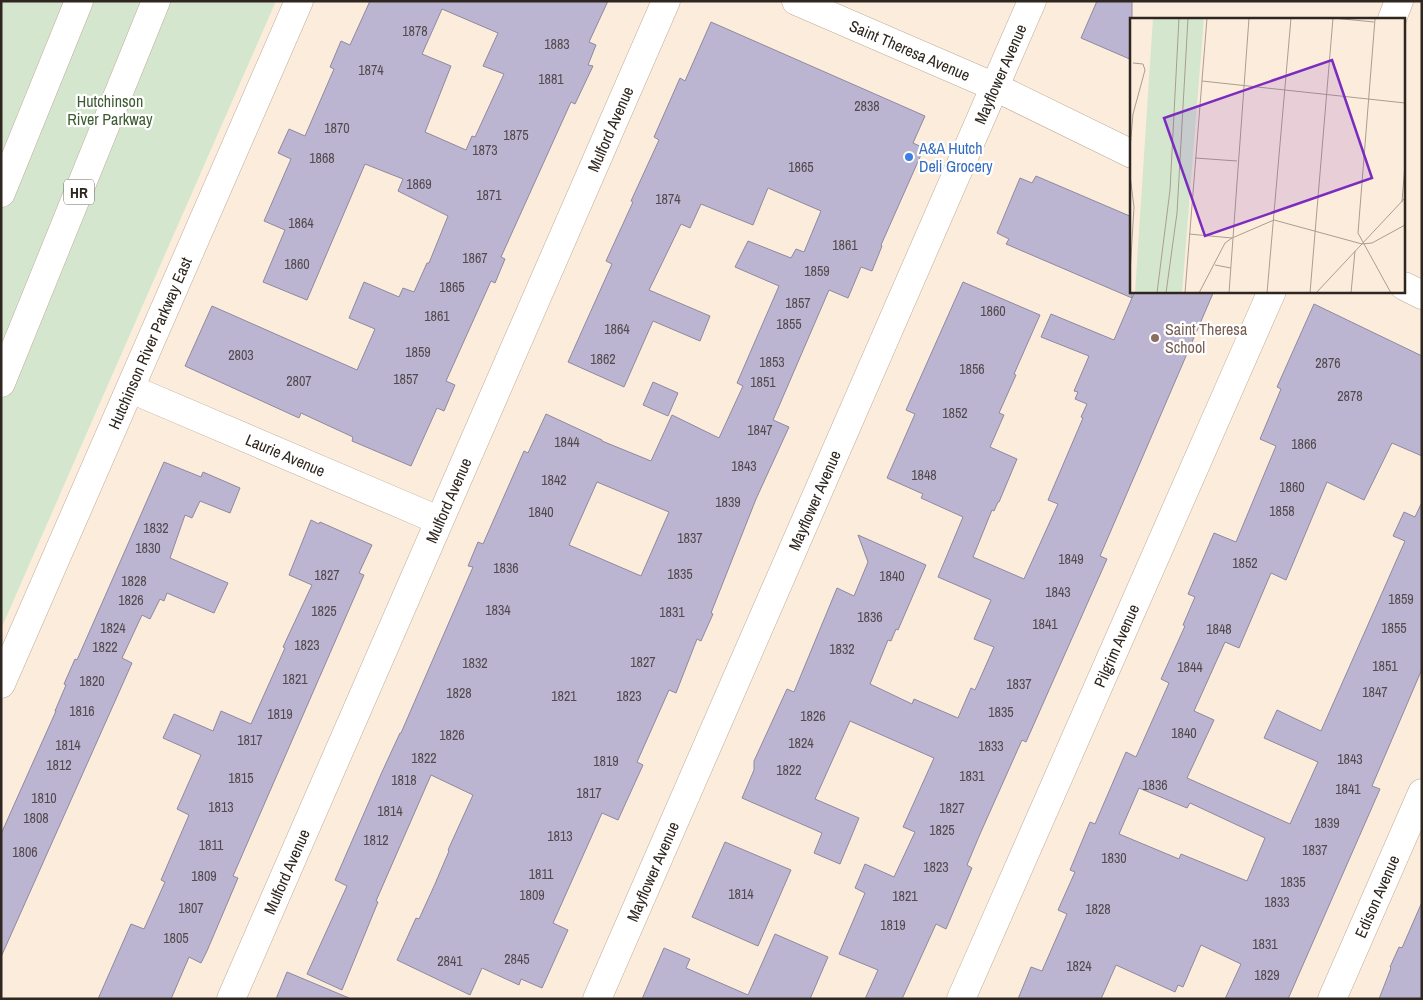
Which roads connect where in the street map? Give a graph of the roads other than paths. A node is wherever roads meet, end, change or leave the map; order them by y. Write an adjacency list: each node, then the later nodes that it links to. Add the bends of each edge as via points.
1 (79, 1): 11 (main road)
2 (156, 1): 15 (main road, HR)
3 (299, 1): 16 (main road, Hutchinson River Parkway East)
4 (666, 1): 17 (main road, Mulford Avenue)
5 (796, 1): 9 (main road, Saint Theresa Avenue)
6 (1032, 1): 9 (main road, Mayflower Avenue)
7 (1399, 1): 8 (main road)
8 (1392, 18)
9 (995, 88): 10 (main road, Saint Theresa Avenue); 21 (main road, Mayflower Avenue)
10 (1130, 153)
11 (1, 193)
12 (1406, 287): 14 (main road)
13 (1272, 292): 22 (main road, Pilgrim Avenue)
14 (1422, 295)
15 (1, 383)
16 (131, 389): 17 (main road, Laurie Avenue); 18 (main road, Hutchinson River Parkway East)
17 (438, 520): 20 (main road, Mulford Avenue)
18 (1, 684)
19 (1422, 792): 23 (main road, Edison Avenue)
20 (231, 999)
21 (597, 999)
22 (961, 999)
23 (1332, 999)

